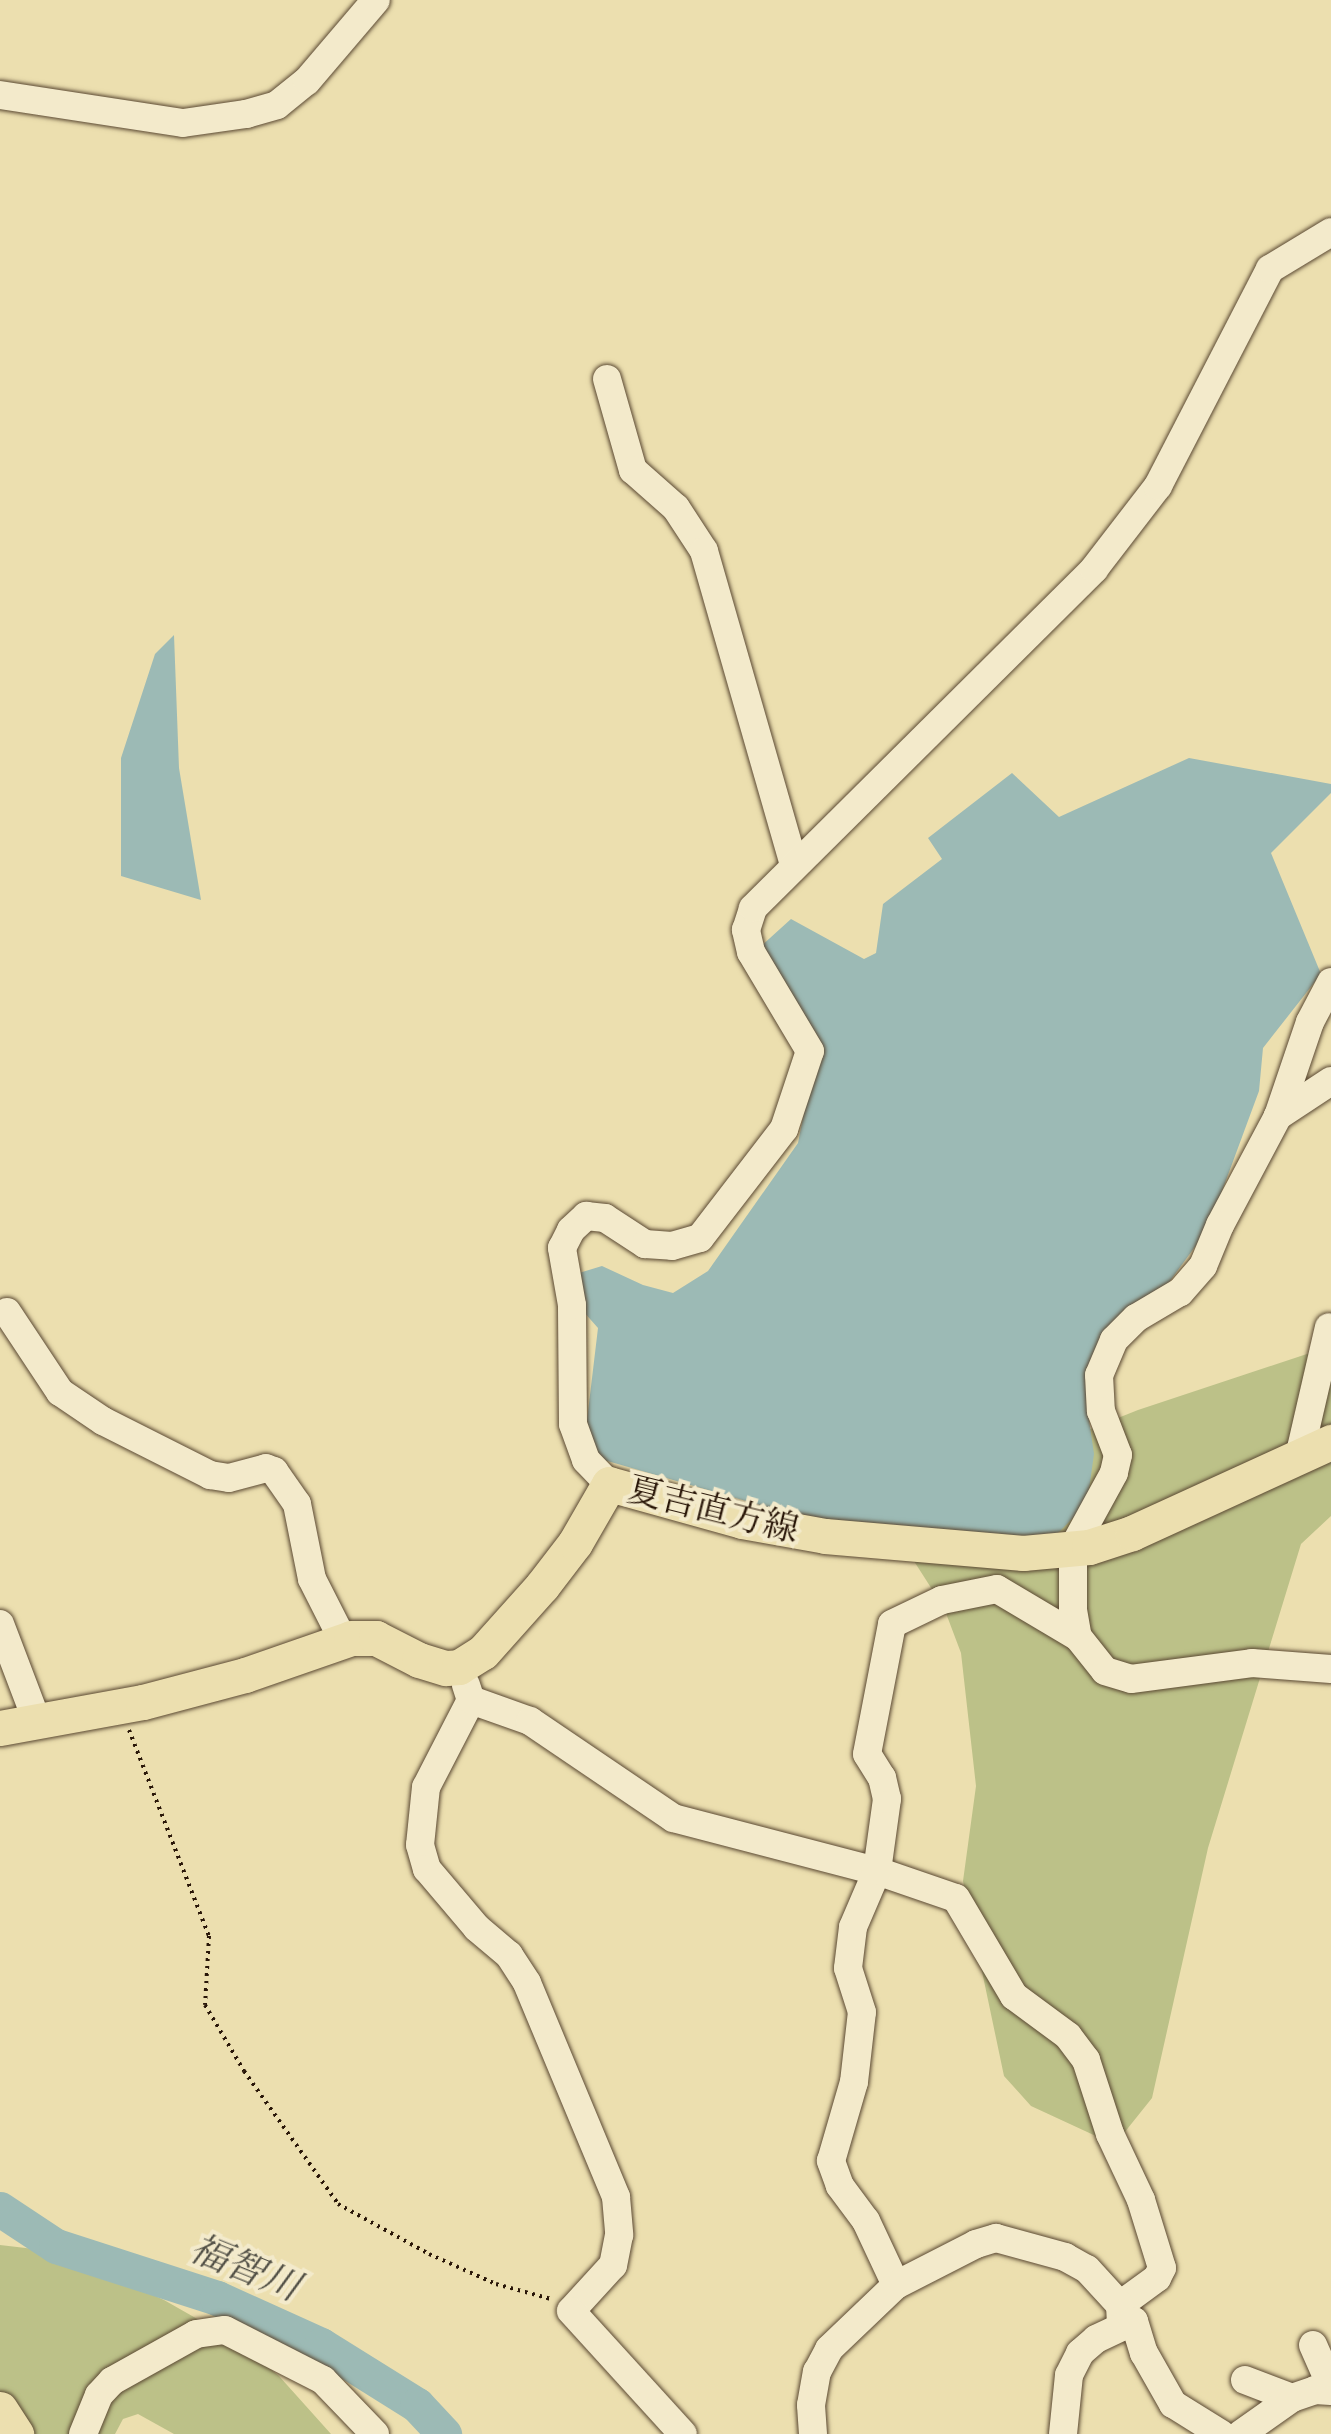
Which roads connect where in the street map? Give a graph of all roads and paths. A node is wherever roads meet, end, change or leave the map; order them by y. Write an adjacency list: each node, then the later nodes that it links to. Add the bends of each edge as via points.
1 (376, 0): 2 (street, via 308,81 277,105 246,114 183,123)
2 (0, 95)
3 (1331, 232): 5 (street, via 1270,270 1158,486 1094,569)
4 (608, 378): 5 (street, via 632,470 676,508 704,552)
5 (794, 864): 12 (street, via 753,908 746,930 750,952 810,1051 784,1130 700,1238 645,1244 605,1218 586,1216 562,1248 572,1306 573,1424 586,1460)
6 (1331, 982): 8 (street)
7 (1331, 1080): 8 (street)
8 (1278, 1116): 13 (street, via 1204,1266 1114,1340 1099,1375 1101,1411 1118,1455)
9 (2, 1310): 16 (street, via 60,1392 103,1421 210,1475 274,1471 297,1504 312,1579)
10 (1329, 1327): 11 (street)
11 (1315, 1449): 13 (main road, 夏吉直方線, via 1132,1533)
12 (609, 1484): 13 (main road, 夏吉直方線, via 824,1536 1023,1552); 18 (main road, 夏吉直方線, via 575,1543 483,1652)
13 (1073, 1548): 15 (street)
14 (0, 1624): 20 (street)
15 (1078, 1637): 17 (street, via 1105,1671 1130,1679 1252,1664); 22 (street, via 998,1589 942,1600 892,1624 867,1754 887,1799)
16 (343, 1640): 18 (main road, via 376,1638 446,1668); 19 (main road, via 245,1675)
17 (1331, 1669)
18 (465, 1684): 22 (street, via 673,1818); 24 (street, via 426,1786 420,1845 427,1869 527,1982 616,2197 613,2265)
19 (120, 1707): 20 (main road); 24 (path, via 209,1936 205,2005 338,2204 429,2254)
20 (38, 1724): 21 (main road)
21 (0, 1728)
22 (877, 1871): 23 (street, via 853,1926 848,1968 862,2012 854,2082 832,2161); 25 (street, via 956,1898 1014,1996 1068,2036 1086,2060 1162,2268)
23 (896, 2285): 25 (street, via 996,2238 1087,2269); 35 (street, via 828,2349 811,2405)
24 (571, 2311): 34 (street)
25 (1120, 2316): 36 (street, via 1080,2353 1069,2376); 37 (street, via 1134,2321 1174,2404)
26 (1313, 2345): 28 (street)
27 (1245, 2380): 29 (street)
28 (1331, 2388): 29 (street)
29 (1292, 2398): 38 (street)
30 (0, 2409): 31 (main road)
31 (16, 2434)
32 (83, 2434): 33 (street, via 99,2394 112,2381 196,2334 226,2330 322,2380)
33 (375, 2434)
34 (683, 2434)
35 (813, 2434)
36 (1063, 2434)
37 (1222, 2434)
38 (1241, 2434)

